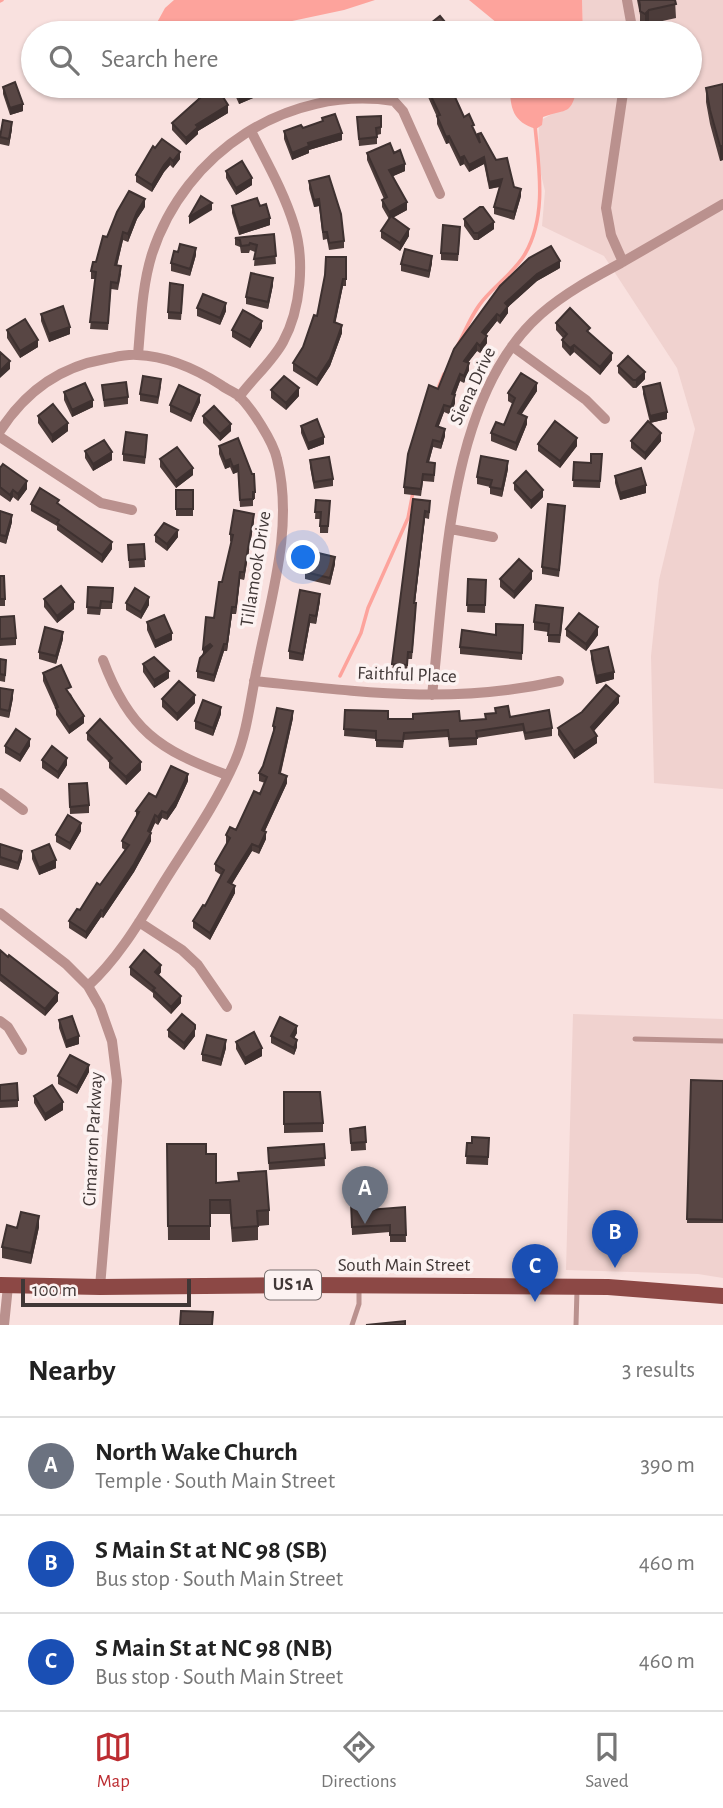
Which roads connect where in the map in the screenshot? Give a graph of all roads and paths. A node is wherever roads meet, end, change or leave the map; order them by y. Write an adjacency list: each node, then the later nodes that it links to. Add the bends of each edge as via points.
1 (627, 0): 2 (street)
2 (631, 21)
3 (622, 98): 7 (street, via 606,208)
4 (251, 131): 5 (street, via 304,106 361,99 394,101 403,111); 9 (street, via 207,164 164,226 152,254); 10 (street, via 295,226 300,267 287,335)
5 (440, 194)
6 (723, 204): 7 (street, Siena Drive)
7 (623, 262): 8 (street, Siena Drive, via 573,289 543,312)
8 (512, 346): 11 (street); 15 (street, Siena Drive, via 494,374 472,427)
9 (138, 355): 10 (street, Tillamook Drive, via 174,362); 12 (street, Tillamook Drive, via 100,360 55,375 33,390)
10 (239, 397): 18 (street, Tillamook Drive, via 277,456 284,492 281,545)
11 (605, 419)
12 (0, 431)
13 (0, 437): 14 (street, via 101,503)
14 (132, 510)
15 (451, 529): 16 (street); 20 (street, Siena Drive)
16 (493, 537)
17 (103, 660): 21 (street, via 118,695 140,727 182,756)
18 (254, 681): 20 (street, Faithful Place); 21 (street, Tillamook Drive, via 240,747)
19 (559, 681): 20 (street, Faithful Place)
20 (432, 695)
21 (227, 775): 25 (street, Tillamook Drive, via 218,797)
22 (0, 793): 23 (street)
23 (23, 810)
24 (0, 913): 26 (street, Cimarron Parkway)
25 (139, 922): 26 (street, Tillamook Drive); 27 (street, via 198,965)
26 (88, 986): 34 (street, Cimarron Parkway, via 112,1041 117,1081)
27 (227, 1007)
28 (0, 1021): 31 (street)
29 (635, 1039): 30 (lane)
30 (723, 1041)
31 (22, 1049)
32 (360, 1285): 34 (main road, South Main Street / US 1A); 35 (main road, South Main Street / US 1A); 38 (lane)
33 (4, 1286): 34 (main road, South Main Street / US 1A); 37 (street)
34 (100, 1287)
35 (577, 1287): 36 (main road, South Main Street / US 1A); 39 (lane)
36 (723, 1296)
37 (4, 1325)
38 (352, 1325)
39 (576, 1325)

